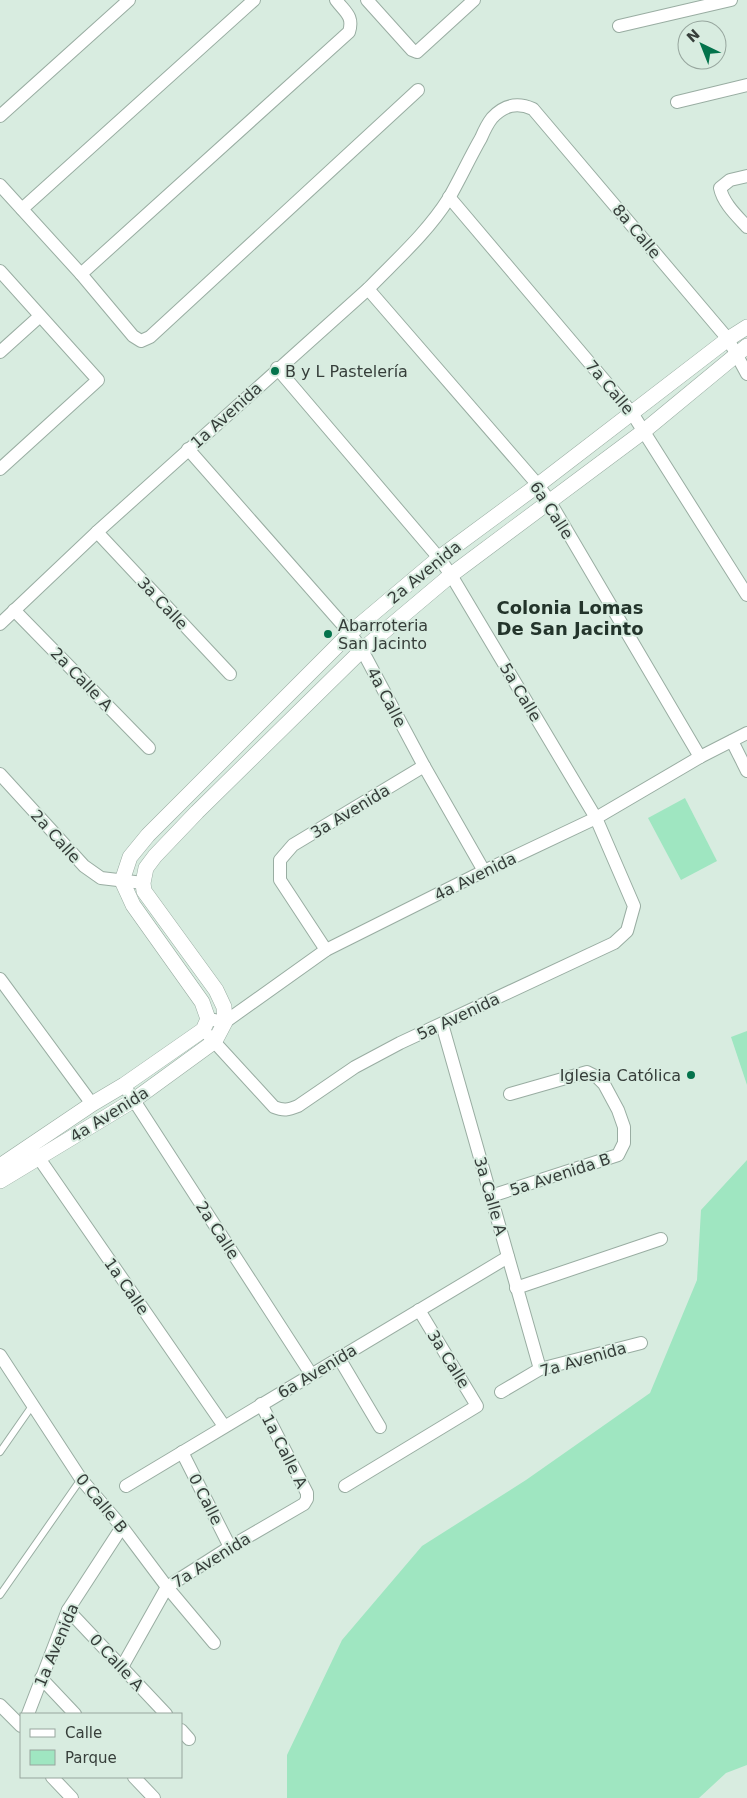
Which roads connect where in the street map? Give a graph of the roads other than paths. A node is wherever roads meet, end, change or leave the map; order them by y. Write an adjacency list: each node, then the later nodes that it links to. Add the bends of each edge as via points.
1 (129, 0): 12 (street)
2 (254, 0): 16 (street)
3 (336, 0): 19 (street, via 350,17 349,32)
4 (367, 0): 5 (street, via 417,52)
5 (474, 0)
6 (730, 0): 7 (street)
7 (619, 26)
8 (747, 85): 10 (street)
9 (418, 90): 19 (street, via 150,337 141,341 133,336)
10 (677, 102)
11 (513, 104): 15 (street, 1a Avenida, via 492,118); 23 (street, 8a Calle, via 533,109)
12 (0, 116)
13 (747, 176): 17 (street, via 730,180 720,188 725,201)
14 (0, 185): 16 (street)
15 (449, 197): 20 (street, 1a Avenida, via 429,225); 28 (street, 7a Calle)
16 (22, 209): 19 (street)
17 (747, 227)
18 (0, 271): 21 (street)
19 (81, 274)
20 (368, 289): 26 (street, 1a Avenida); 32 (street, 6a Calle)
21 (40, 316): 25 (street); 31 (street, via 98,380)
22 (747, 327): 23 (street, 2a Avenida)
23 (728, 339): 24 (street, 8a Calle); 28 (street, 2a Avenida)
24 (741, 351): 27 (street, 8a Calle); 29 (street, 2a Avenida)
25 (0, 352)
26 (277, 368): 30 (street, 1a Avenida); 35 (street, 5a Calle)
27 (747, 374)
28 (632, 413): 29 (street, 7a Calle); 32 (street, 2a Avenida)
29 (644, 430): 33 (street, 2a Avenida); 37 (street, 7a Calle)
30 (188, 449): 34 (street, 1a Avenida); 40 (street, 4a Calle)
31 (0, 469)
32 (538, 485): 33 (street, 6a Calle); 35 (street, 2a Avenida)
33 (550, 502): 36 (street, 2a Avenida); 46 (street, 6a Calle)
34 (97, 532): 38 (street, 1a Avenida); 42 (street, 3a Calle)
35 (439, 558): 36 (street, 5a Calle); 40 (street, 2a Avenida)
36 (451, 575): 41 (street, 2a Avenida); 50 (street, 5a Calle)
37 (747, 595)
38 (14, 610): 39 (street, 1a Avenida); 45 (street, 2a Calle A)
39 (0, 624)
40 (350, 633): 41 (street, 4a Calle); 52 (street, 2a Avenida, via 148,835 130,857)
41 (362, 650): 47 (street, 4a Calle); 53 (street, 2a Avenida, via 155,856 146,868)
42 (230, 674)
43 (747, 733): 44 (street, 4a Avenida)
44 (732, 741): 46 (street, 4a Avenida); 48 (street)
45 (149, 748)
46 (700, 757): 50 (street, 4a Avenida)
47 (424, 766): 51 (street, 4a Calle); 55 (street, 3a Avenida, via 294,845 280,860 280,880)
48 (747, 771)
49 (0, 774): 52 (street, 2a Calle, via 84,866 101,878)
50 (596, 818): 51 (street, 4a Avenida); 54 (street, 5a Calle, via 634,906)
51 (484, 871): 55 (street, 4a Avenida)
52 (122, 881): 53 (street, 2a Calle); 59 (street, via 133,905 202,1002)
53 (143, 883): 57 (street, via 144,891 216,990 224,1007)
54 (631, 921): 58 (street, 5a Avenida, via 627,931 614,942)
55 (326, 950): 57 (street, 4a Avenida)
56 (0, 979): 64 (street)
57 (225, 1022): 59 (street); 60 (street)
58 (442, 1024): 60 (street, 5a Avenida, via 355,1067 288,1110 274,1107); 69 (street, 3a Calle A)
59 (203, 1028): 60 (street); 61 (street, 4a Avenida)
60 (215, 1041): 63 (street, 4a Avenida)
61 (124, 1085): 63 (street, 2a Calle); 64 (street, 4a Avenida)
62 (510, 1094): 69 (street, 5a Avenida B, via 587,1072 597,1077 609,1092 624,1127 624,1144 618,1155)
63 (134, 1100): 66 (street, 4a Avenida); 78 (street, 2a Calle)
64 (92, 1104): 65 (street, 4a Avenida)
65 (30, 1145): 66 (street, 1a Calle); 67 (street, 4a Avenida)
66 (39, 1158): 68 (street, 4a Avenida); 82 (street, 1a Calle)
67 (0, 1166)
68 (0, 1181)
69 (490, 1196): 71 (street, 3a Calle A)
70 (661, 1239): 72 (street)
71 (508, 1257): 72 (street, 3a Calle A); 73 (street, 6a Avenida)
72 (516, 1288): 77 (street, 3a Calle A)
73 (419, 1310): 76 (street, 6a Avenida); 88 (street, 3a Calle, via 476,1407)
74 (641, 1343): 77 (street, 7a Avenida)
75 (0, 1355): 81 (street, 0 Calle B)
76 (338, 1358): 78 (street, 6a Avenida); 83 (street)
77 (540, 1369): 79 (street, 7a Avenida)
78 (311, 1374): 80 (street, 6a Avenida)
79 (501, 1392)
80 (261, 1404): 82 (street, 6a Avenida); 89 (street, 1a Calle A, via 307,1492)
81 (32, 1406): 84 (lane); 86 (street, 0 Calle B)
82 (224, 1426): 85 (street, 6a Avenida)
83 (380, 1427)
84 (0, 1452)
85 (182, 1452): 87 (street, 6a Avenida); 91 (street, 0 Calle)
86 (81, 1479): 90 (street, 0 Calle B); 93 (lane)
87 (126, 1486)
88 (346, 1486)
89 (306, 1499): 91 (street, 7a Avenida, via 304,1504)
90 (122, 1527): 92 (street, 0 Calle B); 94 (street, 1a Avenida)
91 (230, 1547): 92 (street, 7a Avenida)
92 (167, 1587): 95 (street, 0 Calle B); 96 (street, 7a Avenida)
93 (0, 1595)
94 (68, 1610): 96 (street, 0 Calle A); 97 (street, 1a Avenida)
95 (214, 1643)
96 (122, 1667): 101 (street, 0 Calle A)
97 (41, 1678): 99 (street, 1a Avenida); 100 (street)
98 (0, 1705): 102 (street)
99 (28, 1713)
100 (74, 1713)
101 (165, 1713)
102 (20, 1725)
103 (53, 1778): 105 (street)
104 (135, 1778): 106 (street)
105 (72, 1798)
106 (154, 1798)

